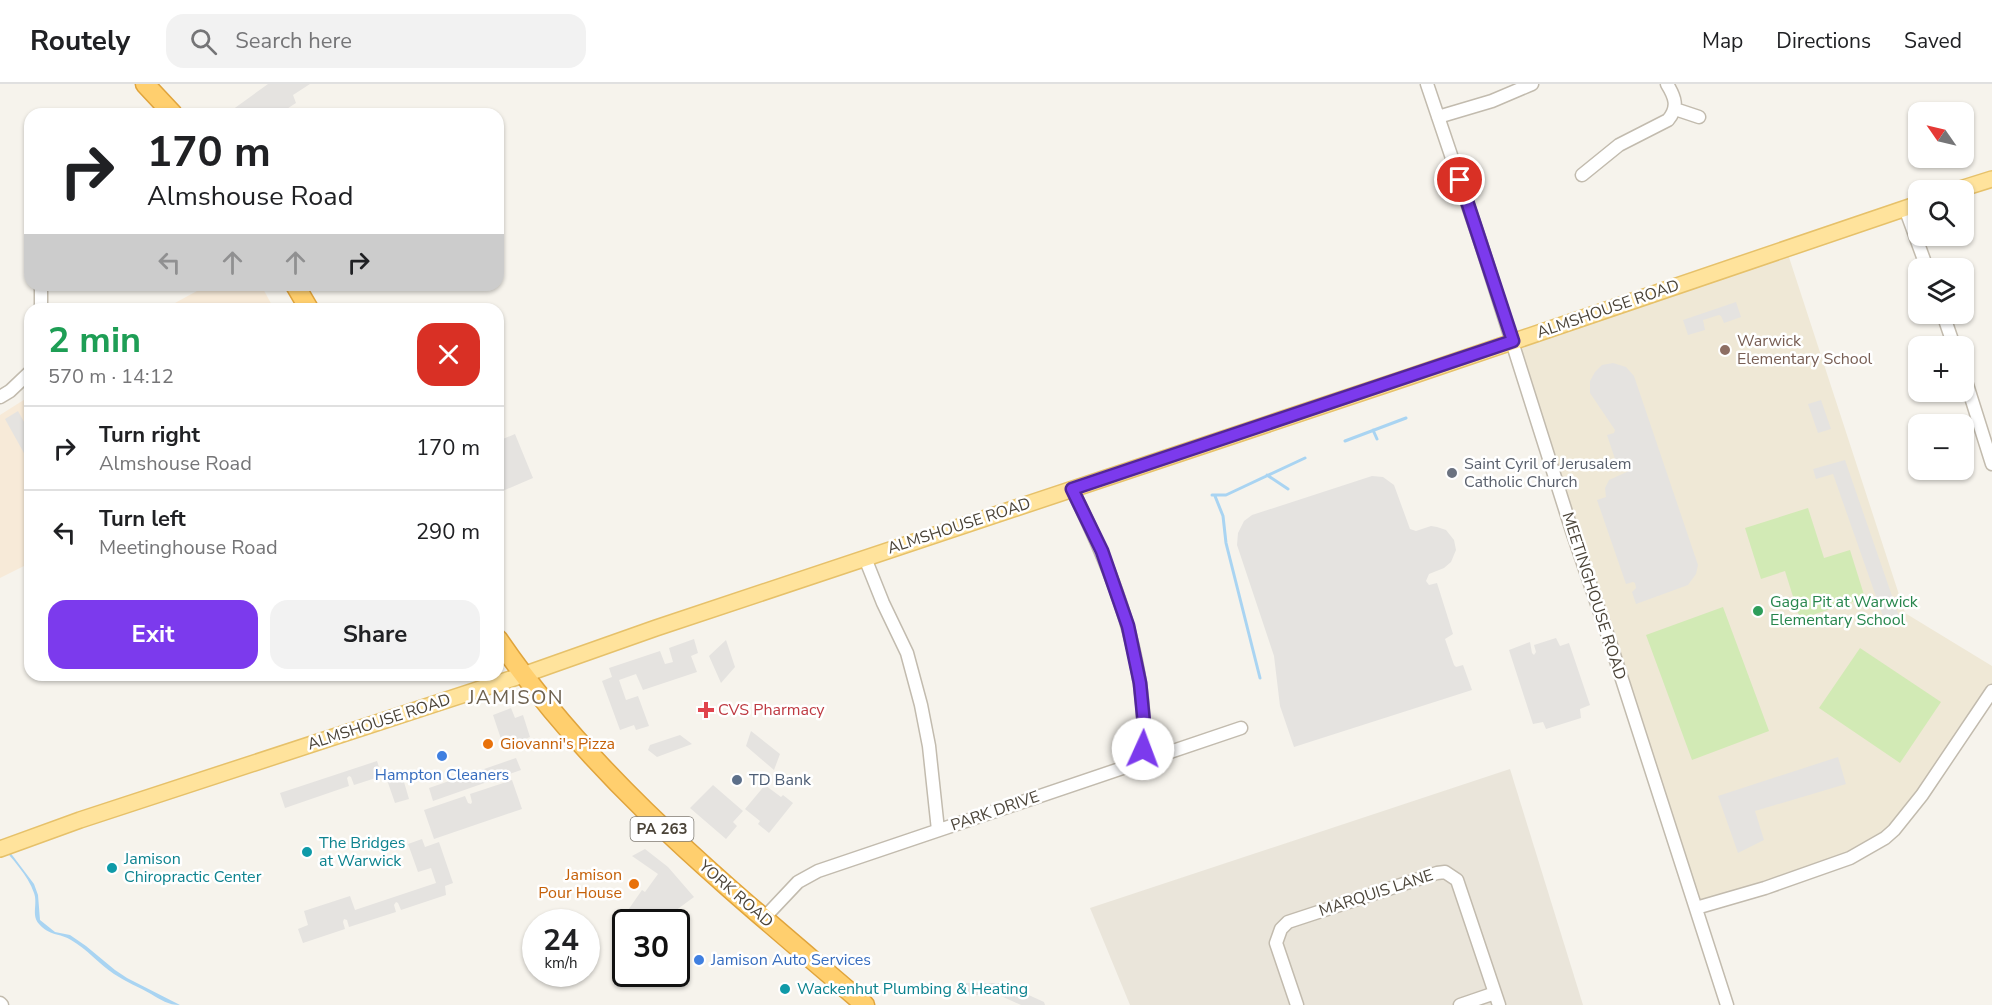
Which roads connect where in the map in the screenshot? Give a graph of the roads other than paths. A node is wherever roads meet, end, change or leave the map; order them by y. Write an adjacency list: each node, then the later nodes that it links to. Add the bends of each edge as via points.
1 (145, 84): 5 (highway)
2 (1427, 84): 7 (street, MEETINGHOUSE ROAD)
3 (1532, 84): 7 (street)
4 (1667, 84): 6 (street, via 1674,95)
5 (167, 108)
6 (1675, 109): 8 (street); 9 (street, via 1668,120 1619,145)
7 (1438, 117): 13 (street, MEETINGHOUSE ROAD)
8 (1699, 117)
9 (1582, 175)
10 (1992, 179): 11 (main road)
11 (1974, 185)
12 (1908, 207): 13 (main road, ALMSHOUSE ROAD)
13 (1513, 341): 18 (main road, ALMSHOUSE ROAD); 27 (street, MEETINGHOUSE ROAD)
14 (24, 378): 15 (street)
15 (0, 397)
16 (1972, 402): 17 (street)
17 (1992, 464)
18 (1072, 489): 19 (main road, ALMSHOUSE ROAD); 24 (street, via 1102,551 1128,626 1144,724 1143,749)
19 (865, 558): 21 (main road, ALMSHOUSE ROAD); 25 (street, via 906,653 919,696)
20 (504, 648): 21 (highway, YORK ROAD / PA 263)
21 (523, 675): 26 (main road, ALMSHOUSE ROAD); 28 (highway, YORK ROAD / PA 263, via 648,815)
22 (1992, 691): 27 (street, via 1922,795 1885,838 1850,858)
23 (1241, 728): 24 (street, PARK DRIVE)
24 (1137, 763): 25 (street, PARK DRIVE)
25 (938, 830): 28 (street, PARK DRIVE, via 803,878)
26 (6, 847)
27 (1696, 908): 33 (street, MEETINGHOUSE ROAD)
28 (764, 918): 30 (highway, YORK ROAD / PA 263)
29 (1497, 999): 31 (street, MARQUIS LANE, via 1457,880 1445,872 1288,922 1276,943); 32 (street)
30 (865, 1005)
31 (1297, 1005)
32 (1460, 1005)
33 (1727, 1005)

